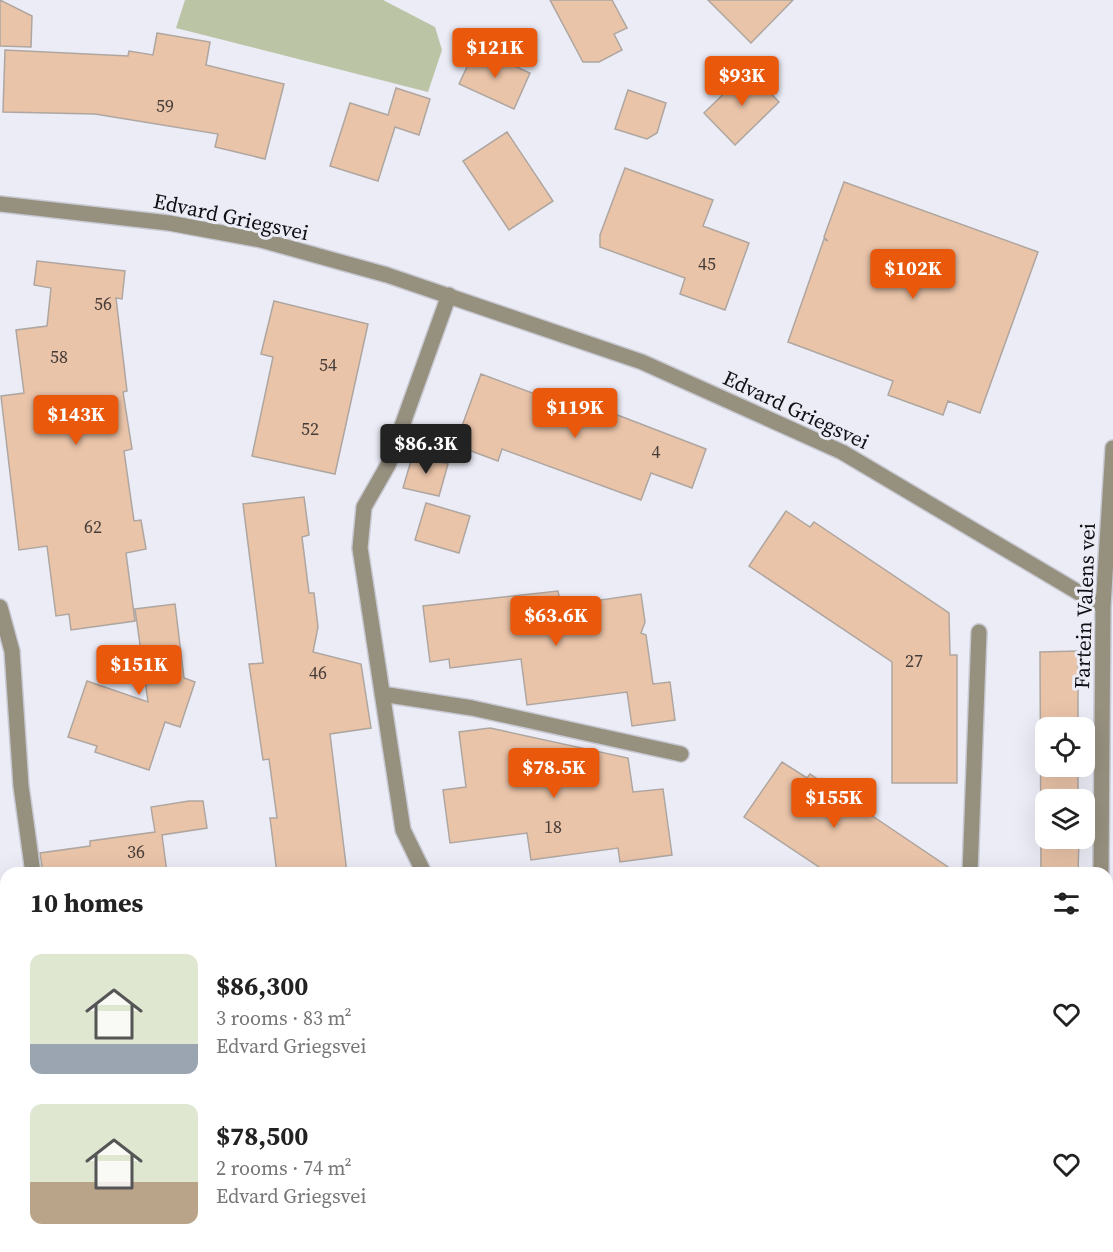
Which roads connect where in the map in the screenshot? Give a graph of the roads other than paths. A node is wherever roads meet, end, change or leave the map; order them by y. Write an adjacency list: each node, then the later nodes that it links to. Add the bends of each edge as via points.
1 (0, 204): 2 (street, Edvard Griegsvei, via 169,223 261,240)
2 (449, 295): 5 (street, Edvard Griegsvei, via 642,362 842,452); 7 (street, via 388,465 364,507 360,548)
3 (1113, 448): 5 (street, Fartein Valens vei)
4 (0, 607): 9 (street, via 12,651 21,786)
5 (1103, 608): 12 (street, Fartein Valens vei)
6 (979, 632): 11 (street)
7 (382, 694): 8 (street, via 472,708); 10 (street, via 403,830)
8 (681, 754)
9 (32, 867)
10 (421, 867)
11 (970, 867)
12 (1101, 867)

